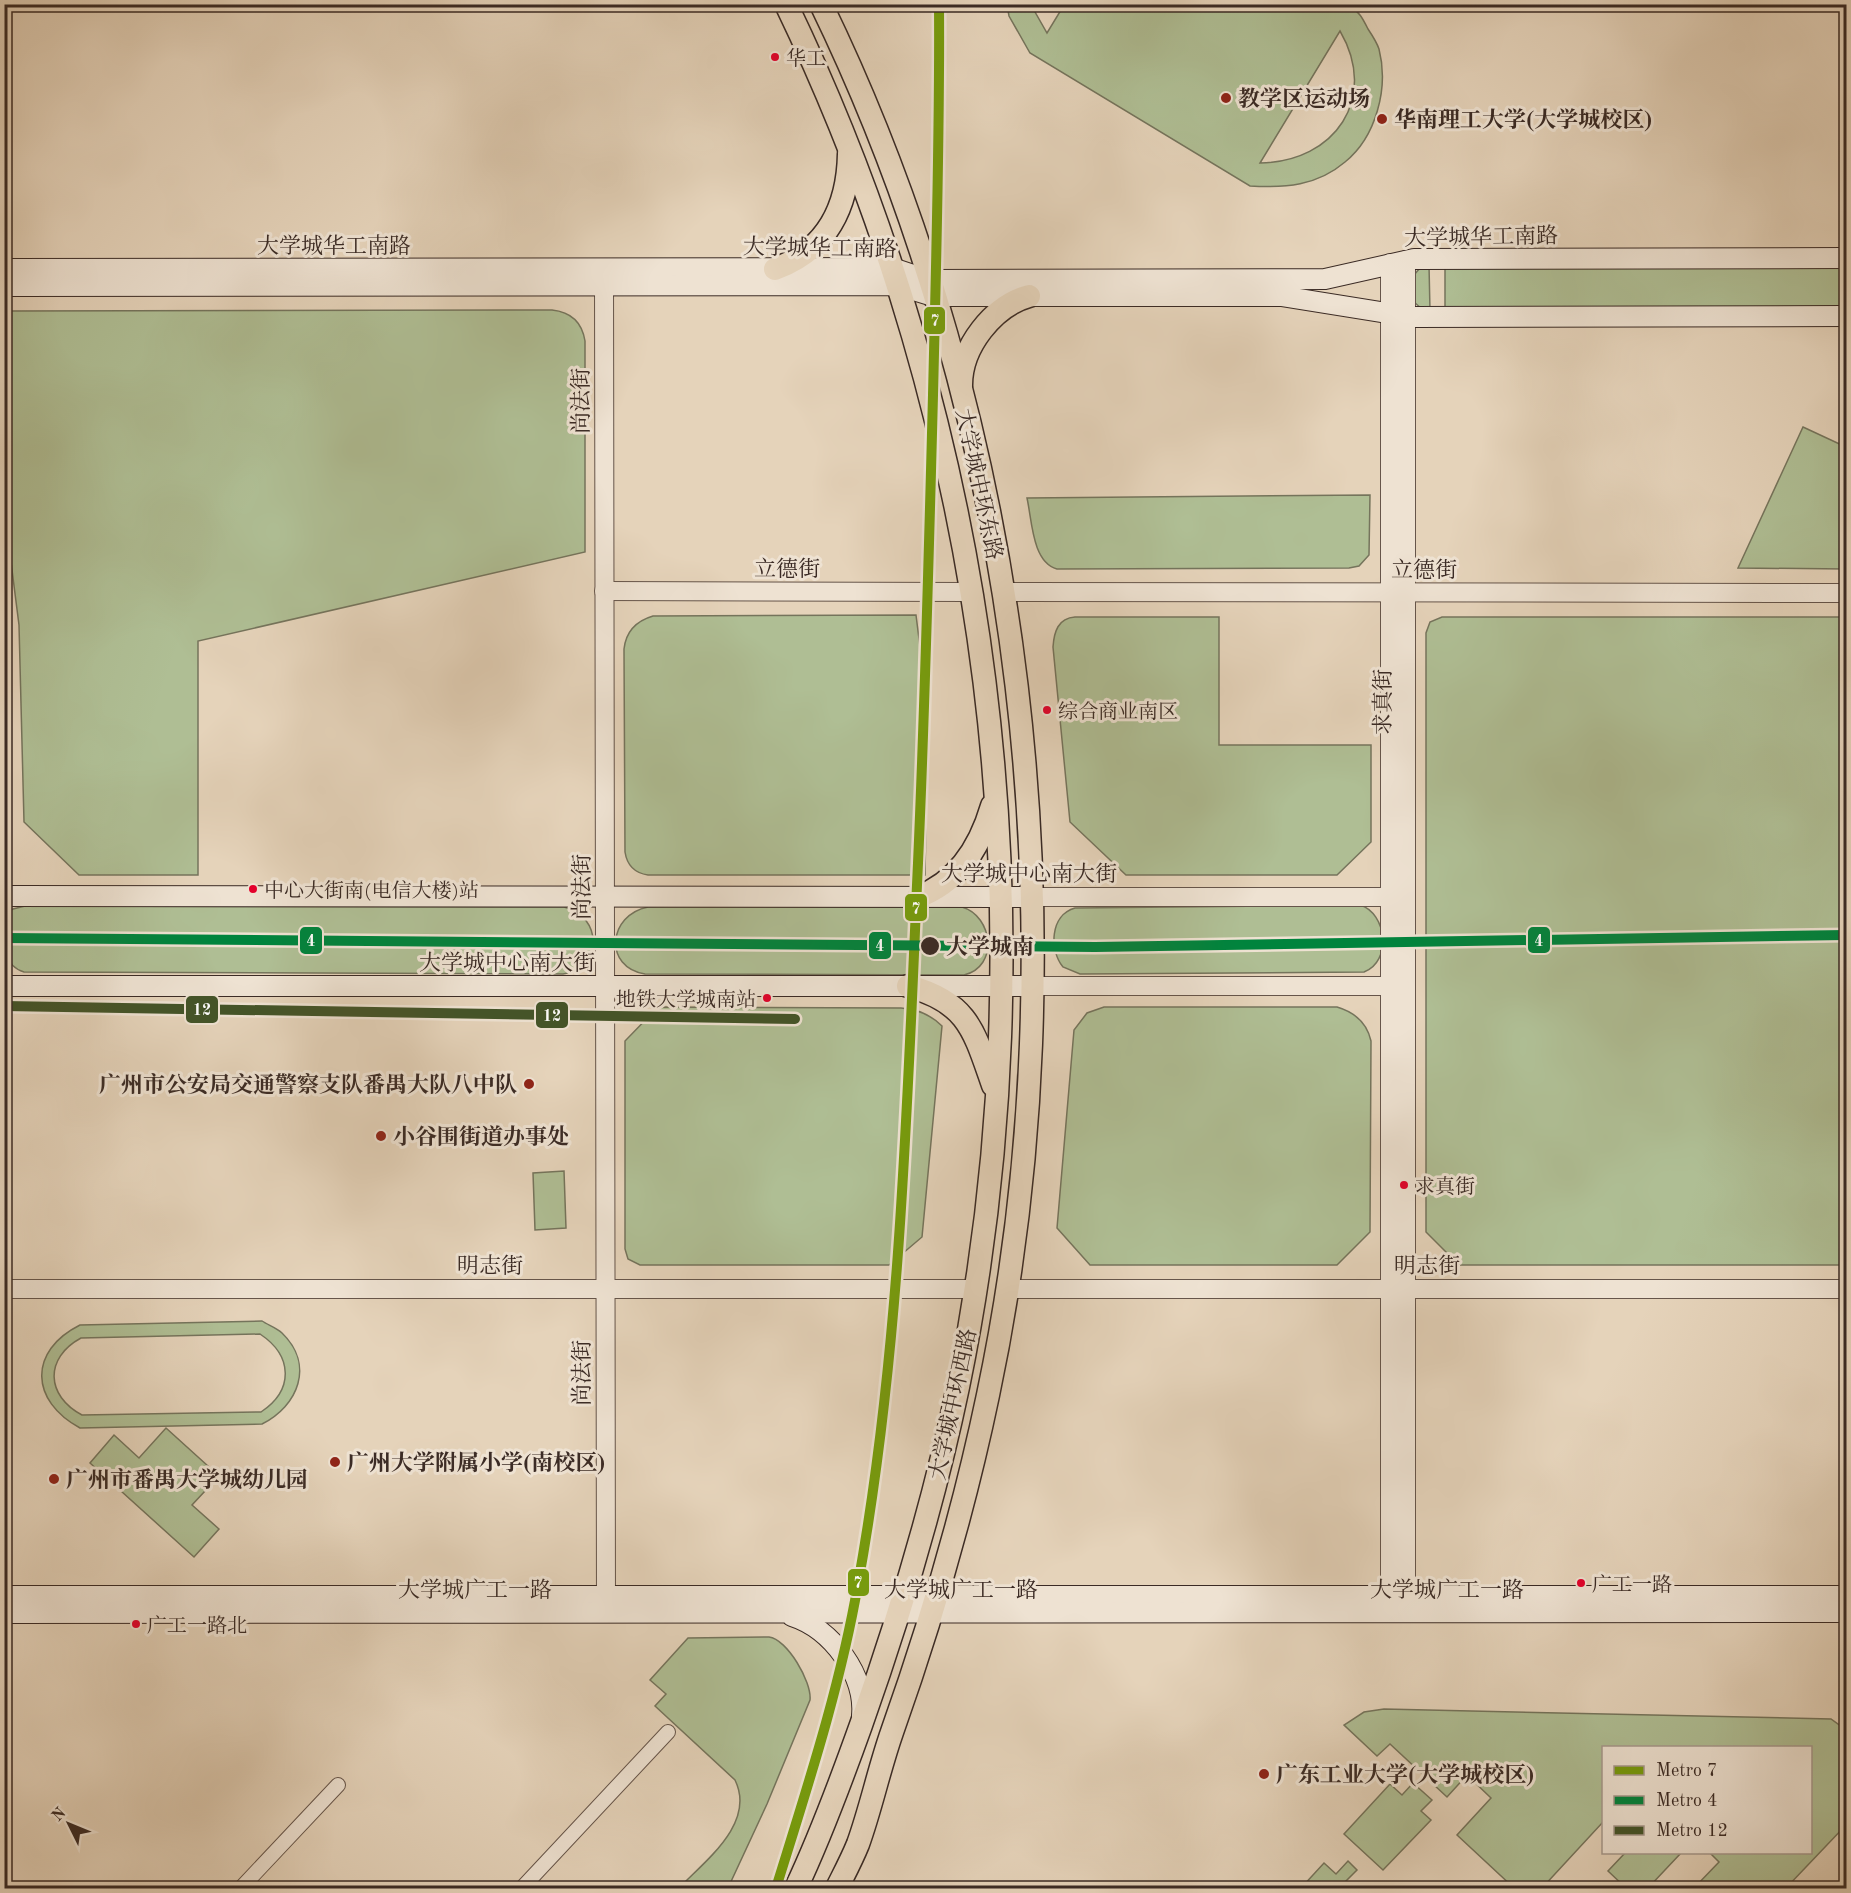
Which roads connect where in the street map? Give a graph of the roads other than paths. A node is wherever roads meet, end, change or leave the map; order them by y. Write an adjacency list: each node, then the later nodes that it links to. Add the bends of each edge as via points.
1 (786, 4): 3 (main road, 大学城中环东路)
2 (821, 4): 11 (main road, 大学城中环东路, via 871,119)
3 (849, 149): 7 (main road, via 844,193 833,224 802,257); 9 (main road, 大学城中环东路)
4 (1846, 258): 5 (main road, 大学城华工南路)
5 (1398, 262): 11 (main road, 大学城华工南路, via 1325,279); 13 (street, 求真街)
6 (4, 269): 8 (main road, 大学城华工南路)
7 (775, 269): 8 (main road, 大学城华工南路); 9 (main road, 大学城华工南路)
8 (604, 277): 9 (main road, 大学城华工南路); 10 (main road, 大学城华工南路); 16 (street, 尚法街)
9 (894, 277): 11 (main road, 大学城华工南路); 17 (main road, 大学城中环东路, via 941,441)
10 (4, 286)
11 (931, 288): 12 (main road, 大学城华工南路); 15 (main road, 大学城中环东路)
12 (1029, 296): 13 (main road, 大学城华工南路, via 1281,296); 15 (main road, via 1007,305 976,338 963,366)
13 (1398, 316): 14 (main road, 大学城华工南路); 20 (street, 求真街)
14 (1846, 316)
15 (961, 392): 18 (main road, 大学城中环东路)
16 (604, 591): 17 (street, 立德街); 23 (street, 尚法街)
17 (970, 592): 21 (main road, 大学城中环东路)
18 (1002, 592): 20 (street, 立德街); 26 (main road, 大学城中环东路, via 1024,771)
19 (1846, 592): 20 (street, 立德街)
20 (1398, 593): 27 (street, 求真街)
21 (995, 796): 24 (main road, via 979,840 966,861 950,880); 25 (main road, 大学城中环东路)
22 (4, 896): 23 (main road, 大学城中心南大街)
23 (605, 897): 24 (main road, 大学城中心南大街); 29 (street, 尚法街)
24 (918, 897): 25 (main road, 大学城中心南大街)
25 (1001, 897): 26 (main road, 大学城中心南大街); 31 (main road, 大学城中环西路)
26 (1032, 897): 27 (street, 大学城中心南大街); 32 (main road, 大学城中环东路)
27 (1398, 897): 33 (street, 求真街)
28 (4, 986): 29 (main road, 大学城中心南大街)
29 (605, 986): 30 (main road, 大学城中心南大街); 36 (street, 尚法街)
30 (908, 986): 31 (main road, 大学城中心南大街); 34 (main road, via 940,997 963,1015 975,1034)
31 (1001, 986): 32 (main road, 大学城中心南大街); 34 (main road, 大学城中环西路)
32 (1032, 986): 33 (street, 大学城中心南大街); 38 (main road, 大学城中环西路, via 1026,1131)
33 (1398, 986): 39 (street, 求真街)
34 (997, 1096): 37 (main road, 大学城中环西路)
35 (4, 1289): 36 (street, 明志街)
36 (605, 1289): 37 (street, 明志街); 43 (street, 尚法街)
37 (975, 1289): 44 (main road, 大学城中环西路, via 939,1473)
38 (1007, 1289): 39 (street, 明志街); 45 (main road, 大学城中环西路, via 985,1410)
39 (1398, 1289): 40 (street, 明志街); 46 (street, 求真街)
40 (1846, 1289)
41 (4, 1596): 43 (main road, 大学城广工一路)
42 (1846, 1596): 46 (main road, 大学城广工一路)
43 (606, 1604): 44 (main road, 大学城广工一路); 48 (main road, 大学城广工一路); 49 (main road, 大学城广工一路)
44 (902, 1604): 45 (main road, 大学城广工一路); 49 (main road, 大学城广工一路); 50 (main road, 大学城中环西路)
45 (935, 1604): 46 (main road, 大学城广工一路); 56 (main road, 大学城中环西路, via 858,1845)
46 (1398, 1604): 47 (main road, 大学城广工一路)
47 (1846, 1612)
48 (4, 1613)
49 (784, 1613): 50 (main road, via 813,1626 842,1654 861,1692)
50 (861, 1725): 55 (main road, 大学城中环西路)
51 (668, 1732): 54 (street)
52 (338, 1785): 53 (street)
53 (242, 1888)
54 (522, 1888)
55 (796, 1888)
56 (837, 1888)

